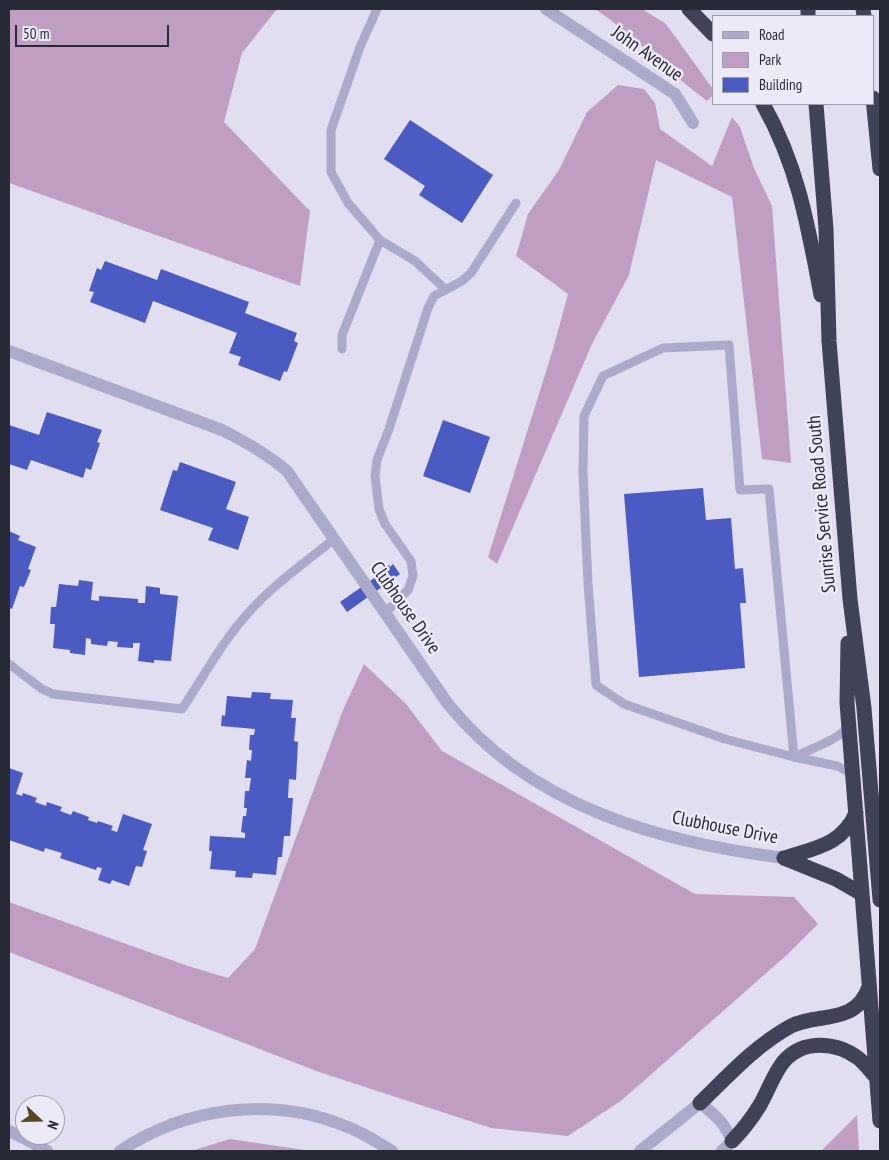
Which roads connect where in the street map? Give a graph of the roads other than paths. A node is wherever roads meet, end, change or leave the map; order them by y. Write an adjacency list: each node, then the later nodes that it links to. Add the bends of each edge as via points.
1 (377, 9): 11 (lane, via 331,130 331,172 348,203)
2 (546, 9): 8 (street, John Avenue, via 675,94)
3 (689, 9): 4 (highway)
4 (712, 33)
5 (764, 105): 13 (highway, via 785,148 803,203)
6 (816, 105): 13 (highway, Sunrise Service Road South, via 826,229)
7 (874, 105): 9 (highway)
8 (693, 123)
9 (880, 169)
10 (516, 203): 12 (lane, via 471,273 462,282)
11 (380, 240): 12 (lane, via 415,262); 14 (lane, via 342,335)
12 (445, 289): 18 (lane, via 434,296 428,308 377,460 375,476 379,509 385,524 411,561 414,576 408,590)
13 (829, 340): 17 (highway, Sunrise Service Road South)
14 (342, 349)
15 (9, 351): 16 (street, Clubhouse Drive, via 247,442 287,471)
16 (334, 539): 18 (street, Clubhouse Drive); 19 (lane, via 249,611 182,709 53,694 42,690)
17 (850, 599): 20 (highway); 26 (highway, Sunrise Service Road South, via 864,708)
18 (385, 613): 24 (street, Clubhouse Drive, via 463,722 497,755 543,786 594,812 649,831 715,848)
19 (9, 664)
20 (849, 728): 21 (lane, via 828,743); 22 (highway)
21 (794, 757): 21 (lane, via 724,739 624,704 596,685 583,472 584,416 603,376 662,348 729,345 740,490 769,489); 22 (lane, via 837,766)
22 (853, 774): 23 (highway)
23 (856, 811): 24 (highway, via 851,824 838,838); 25 (highway)
24 (784, 858): 25 (highway, via 836,878)
25 (862, 894): 27 (highway)
26 (880, 900)
27 (869, 987): 28 (highway); 29 (highway, via 860,1002 844,1013 792,1026 768,1041)
28 (876, 1077): 30 (highway); 32 (highway, via 858,1058 840,1048 821,1045 801,1049 784,1061 753,1116)
29 (700, 1103): 32 (street, via 726,1127); 36 (street)
30 (880, 1121)
31 (9, 1131): 33 (street)
32 (727, 1146)
33 (47, 1151)
34 (120, 1151): 35 (street, via 148,1135 196,1117 220,1111 266,1108 326,1119)
35 (392, 1151)
36 (640, 1151)

